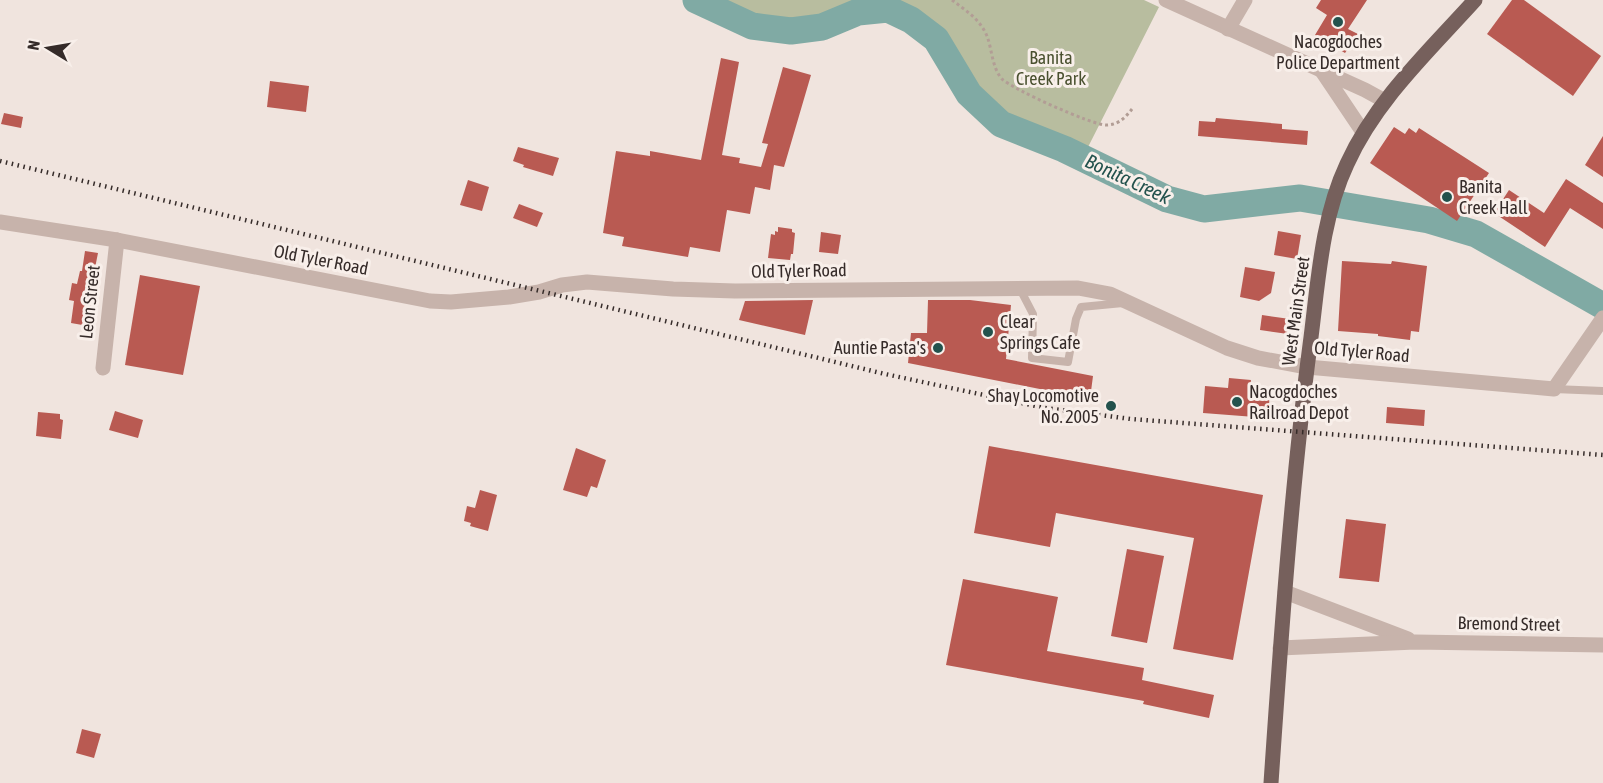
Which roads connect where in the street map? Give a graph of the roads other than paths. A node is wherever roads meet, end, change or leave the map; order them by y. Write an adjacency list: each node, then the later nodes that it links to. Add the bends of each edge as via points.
1 (1166, 0): 4 (street)
2 (1245, 0): 4 (street)
3 (1475, 0): 6 (main road, West Main Street)
4 (1228, 29): 5 (street)
5 (1322, 71): 6 (street); 7 (street)
6 (1385, 101): 7 (main road, West Main Street)
7 (1363, 132): 13 (main road, West Main Street, via 1335,195)
8 (0, 222): 9 (street, Old Tyler Road)
9 (117, 240): 10 (street, Old Tyler Road, via 409,298 451,302 509,297 573,283 735,291); 14 (street, Leon Street)
10 (1020, 288): 11 (street, Old Tyler Road, via 1078,288); 11 (lane, via 1033,314 1032,358 1068,362 1081,307)
11 (1131, 303): 13 (street, Old Tyler Road, via 1227,348)
12 (1603, 318): 15 (street)
13 (1307, 367): 15 (street, Old Tyler Road); 17 (main road, West Main Street)
14 (103, 368)
15 (1554, 389): 16 (lane)
16 (1603, 391)
17 (1285, 592): 18 (street, Bremond Street); 20 (main road, West Main Street)
18 (1415, 642): 19 (street, Bremond Street); 20 (street, Bremond Street)
19 (1603, 645)
20 (1280, 648): 21 (main road, West Main Street)
21 (1270, 783)

